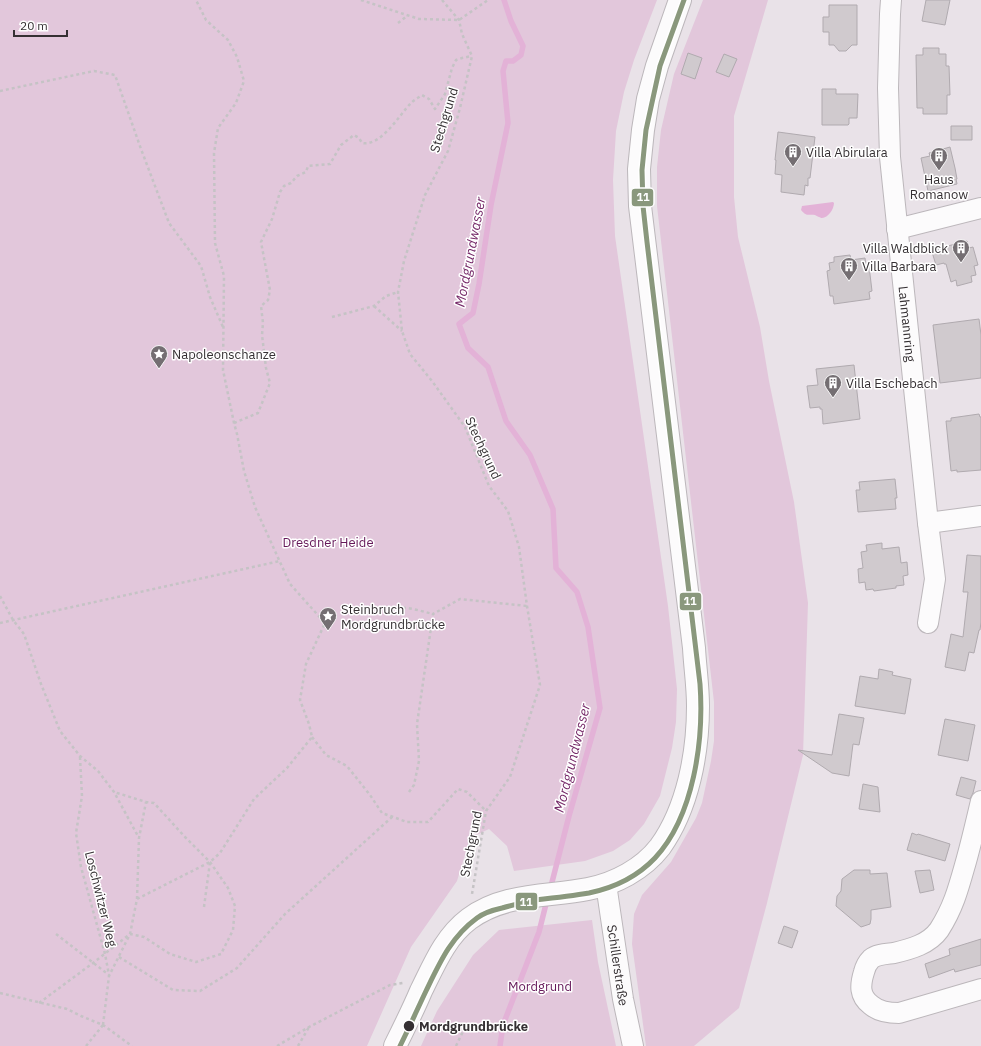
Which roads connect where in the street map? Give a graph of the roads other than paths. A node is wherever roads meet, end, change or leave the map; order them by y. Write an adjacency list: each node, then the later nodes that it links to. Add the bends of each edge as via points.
1 (680, 0): 9 (main road, via 648,99 639,169 643,243 694,648 698,705 697,738 682,803 659,848 626,875)
2 (891, 0): 4 (street, Lahmannring, via 890,157)
3 (981, 208): 4 (street)
4 (897, 228): 6 (street, Lahmannring)
5 (981, 516): 6 (street)
6 (928, 522): 7 (street, Lahmannring, via 935,579)
7 (928, 623)
8 (981, 801): 10 (street, via 952,908 940,928 924,943 871,959 865,968 861,992 870,1005 879,1010 899,1013)
9 (597, 886): 11 (main road, via 509,900 484,909 469,919 444,945); 12 (street, Schillerstraße)
10 (981, 989)
11 (395, 1046)
12 (633, 1046)

